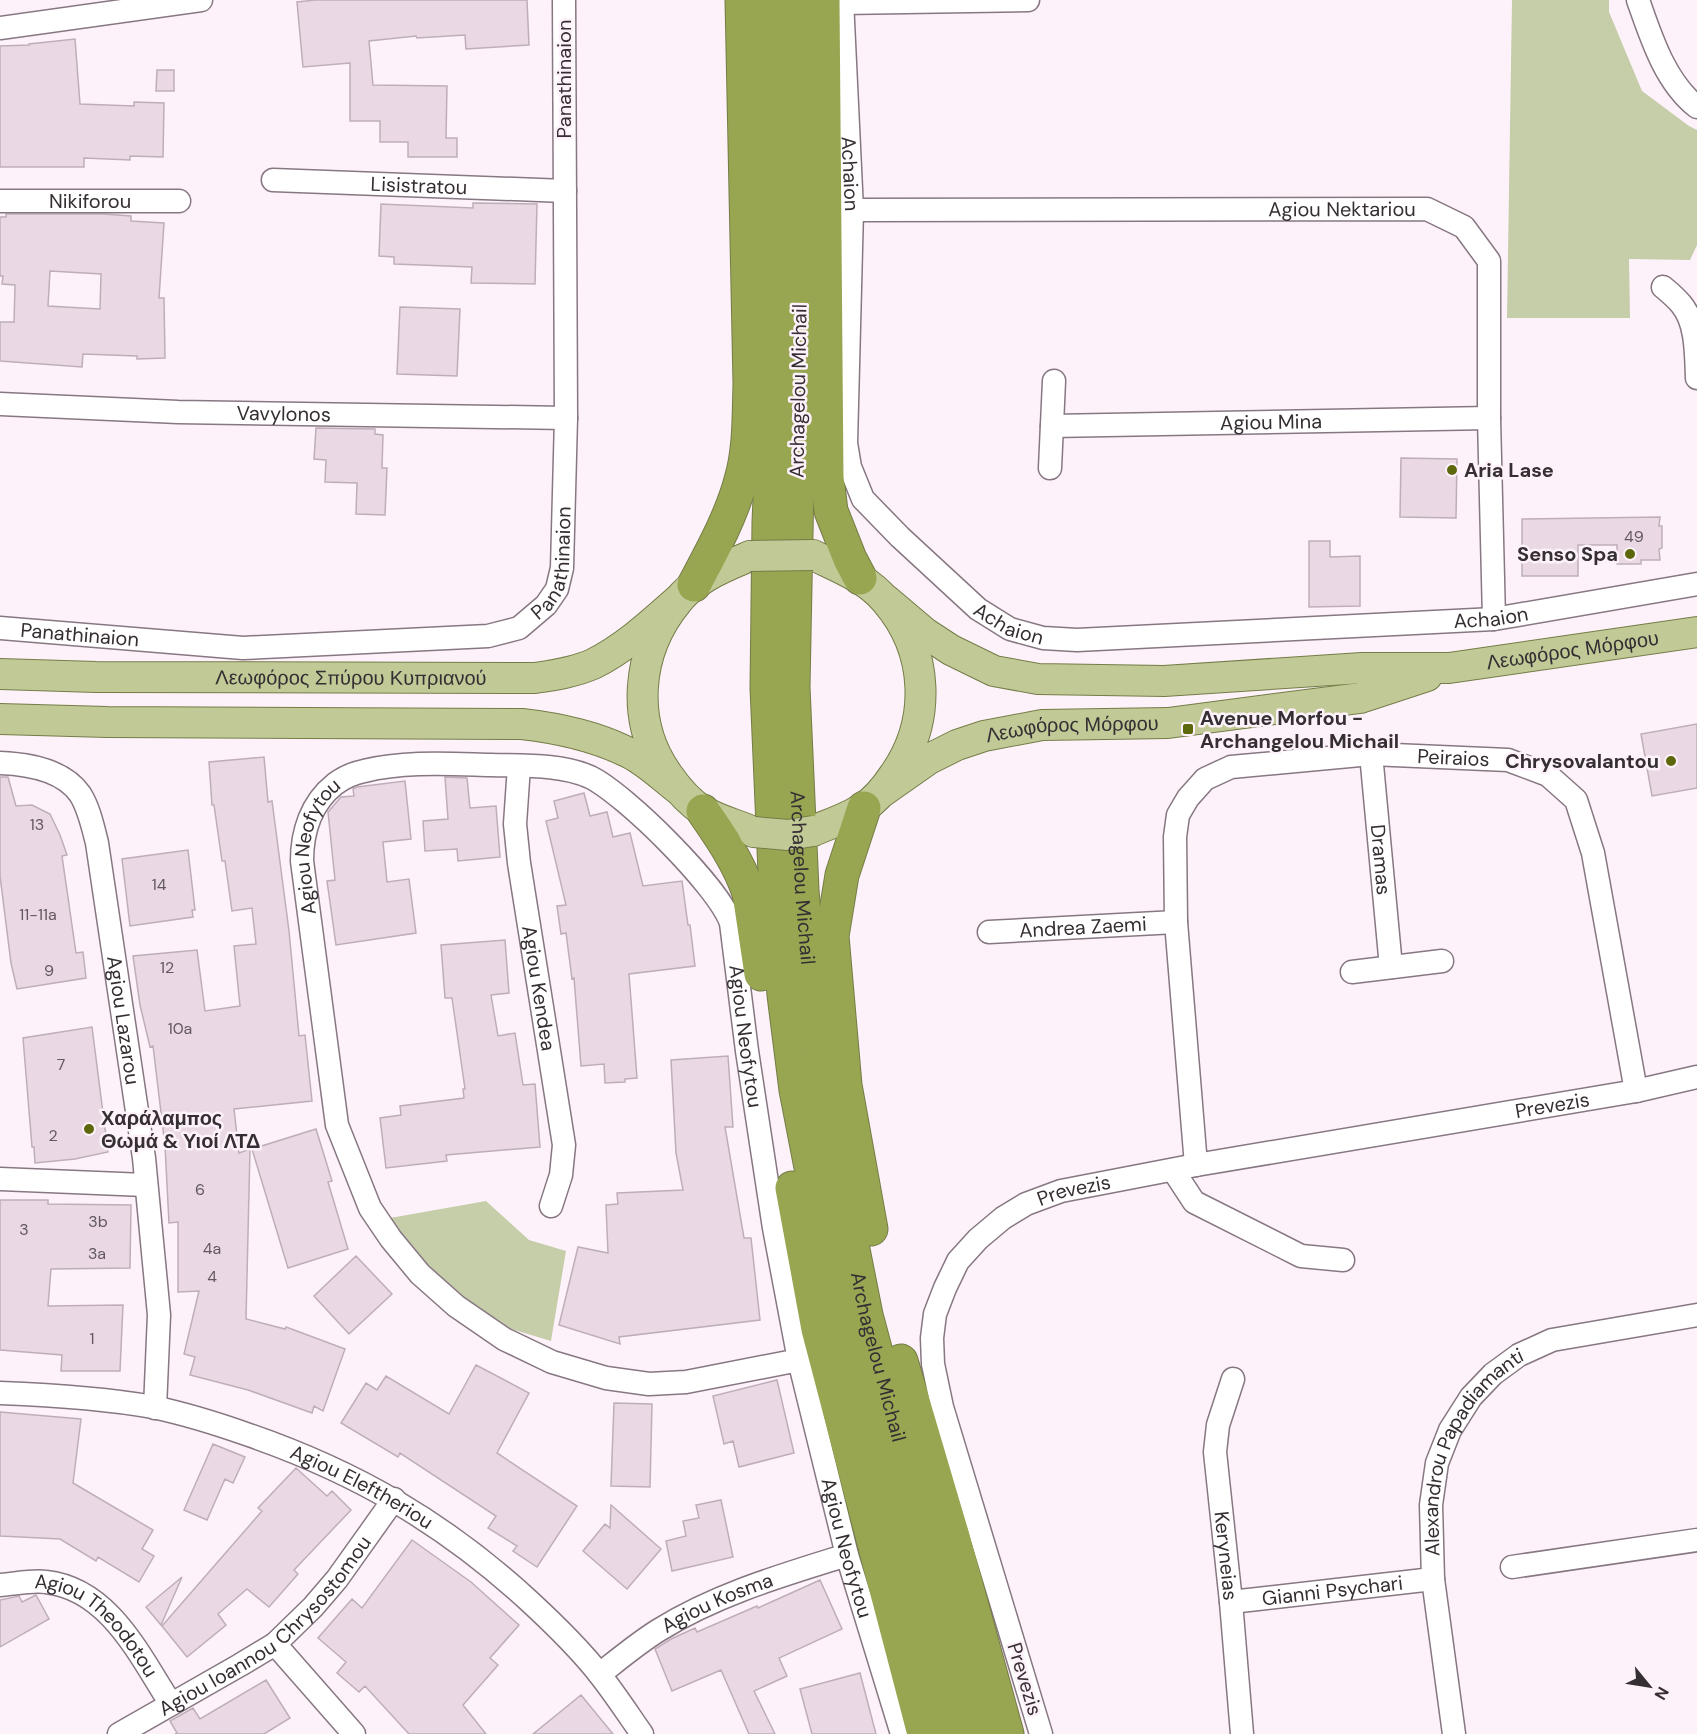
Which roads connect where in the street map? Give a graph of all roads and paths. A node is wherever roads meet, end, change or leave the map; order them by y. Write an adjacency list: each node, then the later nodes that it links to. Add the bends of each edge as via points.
1 (201, 0): 9 (street)
2 (564, 0): 12 (street, Panathinaion)
3 (742, 0): 26 (highway, via 748,437 742,479 721,533)
4 (768, 0): 73 (highway, Archagelou Michail, via 774,382 767,688 784,995 796,1090 838,1310)
5 (799, 0): 74 (highway, Archagelou Michail, via 799,382 793,687 810,986 838,1179 866,1315)
6 (1028, 0): 8 (street)
7 (1638, 0): 10 (street, via 1668,72)
8 (836, 1): 15 (street, Achaion); 24 (highway, via 827,478 831,511)
9 (0, 28)
10 (1697, 107)
11 (273, 180): 12 (street, Lisistratou)
12 (565, 190): 20 (street, Panathinaion)
13 (0, 201): 14 (street, Nikiforou)
14 (179, 201)
15 (852, 210): 21 (street, Agiou Nektariou, via 1427,209 1464,227 1489,261); 28 (street, Achaion, via 846,442 850,467 863,499 978,609 1010,629 1043,638 1077,640)
16 (1663, 287): 17 (street, via 1682,305 1691,321)
17 (1697, 378)
18 (1054, 381): 22 (street)
19 (0, 404): 20 (street, Vavylonos, via 178,412)
20 (566, 418): 29 (street, Panathinaion, via 562,568 546,605 519,628 488,636 243,648)
21 (1489, 418): 22 (street, Agiou Mina); 28 (street, Agiou Nektariou)
22 (1052, 426): 23 (street)
23 (1050, 468)
24 (860, 578): 26 (main road, Λεωφόρος Μόρφου, bridge, via 813,555 750,556 715,571); 27 (main road, Λεωφόρος Μόρφου)
25 (1697, 584): 28 (street, Achaion)
26 (686, 593): 32 (main road, Λεωφόρος Σπύρου Κυπριανού, via 624,646 592,664 535,678); 37 (main road, via 658,628 646,661 642,695 646,729 658,761)
27 (886, 600): 31 (main road, Λεωφόρος Μόρφου, via 951,650 994,671 1038,679 1164,681 1362,668); 38 (main road, via 909,635 921,676 920,718 907,758)
28 (1494, 619)
29 (0, 628)
30 (1697, 632): 31 (main road, Λεωφόρος Μόρφου)
31 (1449, 668): 38 (main road, Λεωφόρος Μόρφου, via 1360,698 1168,723 1042,725 984,736 929,759)
32 (0, 675)
33 (0, 719): 37 (main road, via 522,724 555,728 627,751)
34 (1371, 754): 40 (street, Peiraios, via 1231,767 1205,779 1178,815); 43 (street, Dramas); 46 (street, Peiraios, via 1508,759 1548,775 1576,800 1593,853)
35 (0, 763): 50 (street, Agiou Lazarou, via 51,772 80,794 90,818 144,1158)
36 (519, 766): 51 (street, Agiou Kendea, via 515,824 519,863 564,1145 561,1174); 54 (street, Agiou Neofytou, via 572,771 607,786 675,850 727,913); 54 (street, Agiou Neofytou, via 413,764 362,771 335,784 319,801 306,828 302,861 337,1125 370,1208 420,1274 456,1306 504,1339 552,1362 606,1378 649,1384 686,1382)
37 (678, 789): 39 (main road, Λεωφόρος Μόρφου)
38 (873, 800): 39 (main road, Λεωφόρος Μόρφου, bridge, via 813,831 788,835 754,832); 75 (highway, via 842,875 832,936 846,1085 886,1312)
39 (703, 811): 72 (highway, via 726,844 749,893 775,1091 818,1329)
40 (1176, 922): 41 (street, Andrea Zaemi); 47 (street, Peiraios)
41 (989, 932)
42 (1442, 961): 43 (street)
43 (1391, 968): 44 (street)
44 (1352, 972)
45 (1697, 1077): 46 (street, Prevezis)
46 (1636, 1091): 47 (street, Prevezis)
47 (1196, 1165): 48 (street, Prevezis)
48 (1173, 1170): 52 (street, via 1194,1202 1301,1256); 76 (street, Prevezis, via 1061,1191 1011,1213 958,1261 935,1314 933,1364 942,1407)
49 (0, 1179): 50 (street)
50 (145, 1185): 57 (street, Agiou Lazarou, via 159,1315)
51 (551, 1206)
52 (1344, 1260)
53 (1697, 1315): 62 (street, Alexandrou Papadiamanti, via 1552,1341 1519,1355 1493,1374 1471,1397 1437,1463 1431,1505)
54 (798, 1360): 60 (street, Agiou Neofytou)
55 (1233, 1379): 64 (street, Keryneias, via 1218,1425 1215,1452)
56 (0, 1393): 57 (street, Agiou Eleftheriou, via 94,1399)
57 (155, 1408): 58 (street, Agiou Eleftheriou, via 288,1448)
58 (394, 1499): 65 (street, Agiou Ioannou Chrysostomou, via 337,1579); 66 (street, Agiou Eleftheriou, via 499,1573)
59 (1697, 1540): 61 (street)
60 (848, 1555): 66 (street, Agiou Kosma, via 712,1602 660,1629); 71 (street, Agiou Neofytou)
61 (1512, 1567)
62 (1433, 1579): 64 (street, Gianni Psychari); 78 (street, Alexandrou Papadiamanti)
63 (0, 1586): 67 (street, Agiou Theodotou, via 44,1582 60,1585 104,1609 118,1623)
64 (1232, 1602): 77 (street, Keryneias)
65 (275, 1644): 67 (street, Agiou Ioannou Chrysostomou); 69 (street)
66 (600, 1674): 70 (street, Agiou Eleftheriou)
67 (171, 1704): 68 (street, Agiou Ioannou Chrysostomou)
68 (118, 1734)
69 (354, 1734)
70 (642, 1734)
71 (902, 1734)
72 (924, 1734)
73 (950, 1734)
74 (978, 1734)
75 (1007, 1734)
76 (1041, 1734)
77 (1242, 1734)
78 (1454, 1734)

